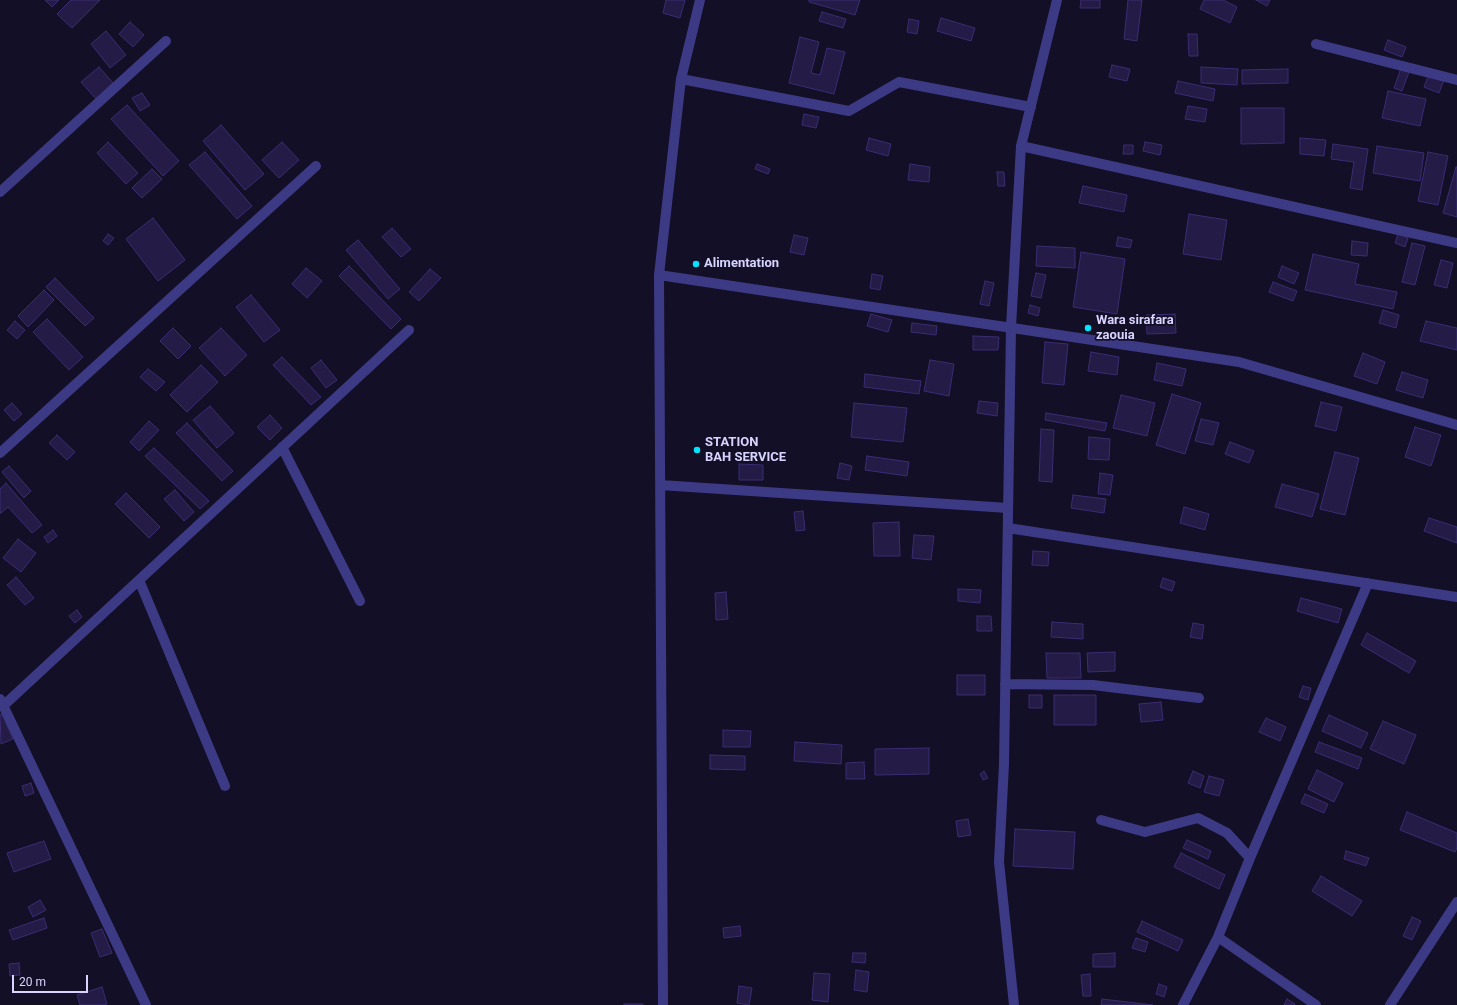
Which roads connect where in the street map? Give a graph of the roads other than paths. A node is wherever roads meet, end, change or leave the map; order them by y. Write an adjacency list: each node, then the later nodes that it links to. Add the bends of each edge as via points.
1 (700, 0): 5 (street)
2 (1057, 0): 7 (street)
3 (166, 41): 10 (street)
4 (1316, 44): 6 (street)
5 (681, 79): 7 (street, via 849,111 899,82); 12 (street)
6 (1457, 80)
7 (1031, 106): 8 (street)
8 (1021, 146): 11 (street); 13 (street)
9 (316, 166): 17 (street)
10 (0, 192)
11 (1457, 243)
12 (659, 275): 13 (street); 18 (street)
13 (1011, 327): 15 (street, via 1239,362); 19 (street)
14 (409, 330): 16 (street)
15 (1457, 425)
16 (282, 448): 21 (street); 24 (street)
17 (0, 453)
18 (660, 485): 19 (street); 34 (street)
19 (1008, 508): 20 (street)
20 (1008, 528): 22 (street); 25 (street)
21 (139, 580): 27 (street); 28 (street)
22 (1368, 583): 23 (street); 30 (street)
23 (1457, 597)
24 (360, 601)
25 (1005, 684): 26 (street, via 1093,684); 35 (street, via 999,862)
26 (1199, 698)
27 (2, 703): 33 (street)
28 (225, 786)
29 (1101, 820): 30 (street, via 1144,832 1198,818 1227,834)
30 (1250, 858): 32 (street)
31 (1457, 902): 38 (street)
32 (1218, 937): 36 (street); 37 (street)
33 (146, 1005)
34 (663, 1005)
35 (1014, 1005)
36 (1183, 1005)
37 (1316, 1005)
38 (1390, 1005)

